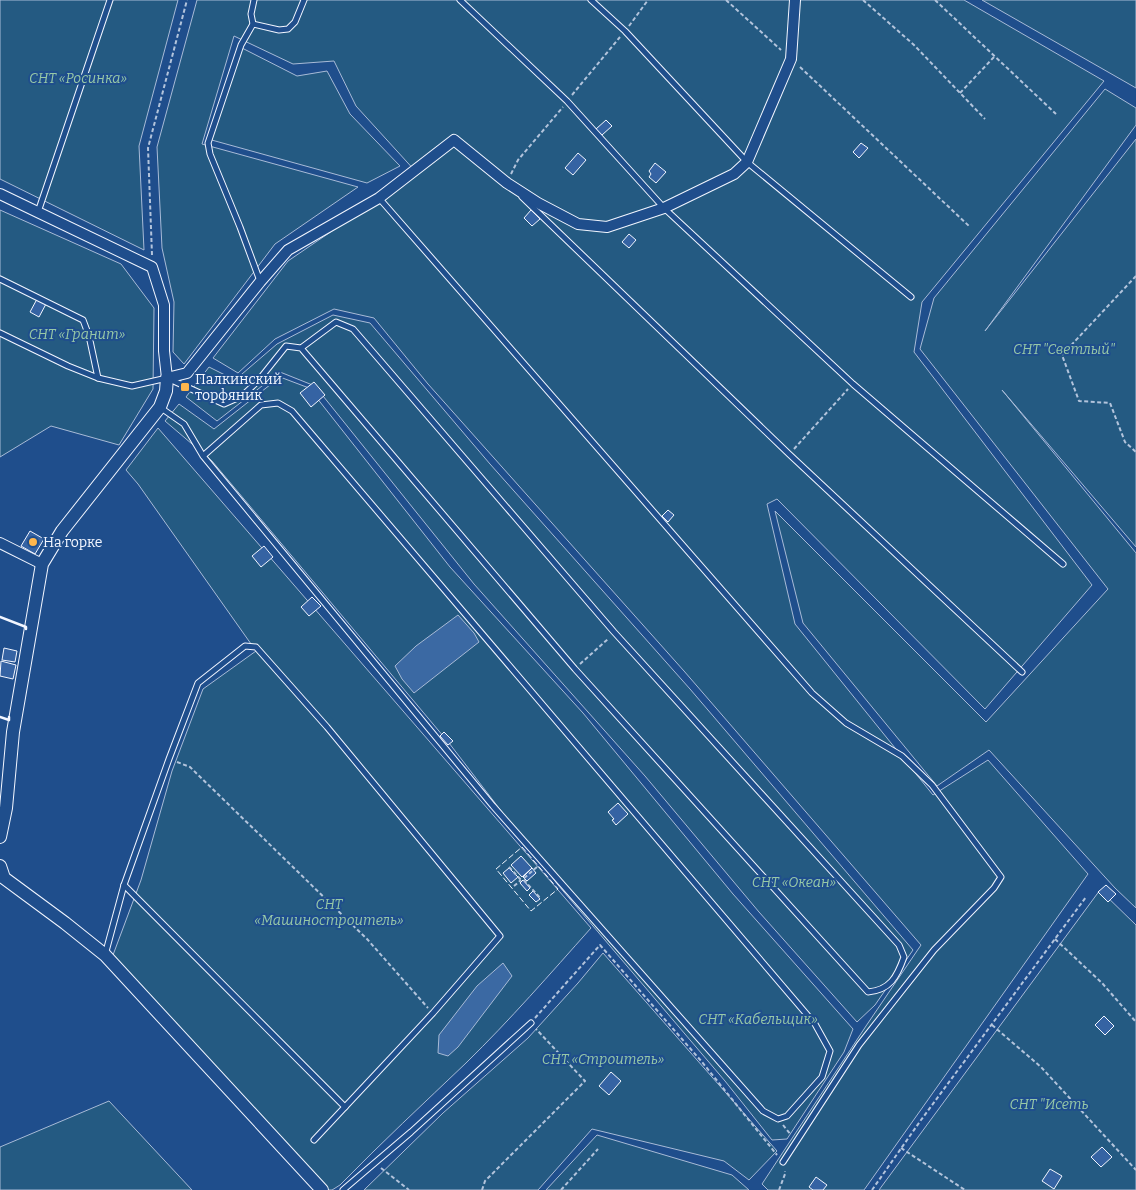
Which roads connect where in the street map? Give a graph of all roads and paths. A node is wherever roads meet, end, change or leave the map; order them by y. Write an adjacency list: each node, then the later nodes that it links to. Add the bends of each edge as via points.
1 (110, 0): 25 (lane)
2 (188, 0): 27 (path, via 148,148)
3 (254, 0): 12 (lane)
4 (304, 0): 12 (lane, via 295,22 288,29)
5 (460, 0): 17 (lane)
6 (591, 0): 13 (lane)
7 (648, 0): 13 (path)
8 (726, 0): 15 (path)
9 (796, 0): 15 (street)
10 (863, 0): 16 (path, via 914,45)
11 (935, 0): 14 (path)
12 (253, 24): 30 (lane, via 241,45 208,143)
13 (625, 31): 17 (path); 20 (lane)
14 (994, 57): 16 (path); 18 (path)
15 (791, 59): 20 (street); 26 (path)
16 (960, 93): 19 (path)
17 (567, 101): 21 (path, via 518,160); 24 (lane)
18 (1056, 114)
19 (985, 119)
20 (747, 162): 24 (street, via 734,174); 31 (lane)
21 (507, 183): 23 (street, via 454,140); 24 (street, via 538,204 578,224 607,226); 39 (lane)
22 (0, 194): 25 (street)
23 (379, 198): 30 (street, via 288,250); 66 (lane, via 812,693 846,723 902,756 932,785 1000,877 994,888 934,950 859,1045)
24 (664, 208): 36 (lane)
25 (38, 212): 27 (street)
26 (969, 226)
27 (152, 267): 35 (street, via 164,305)
28 (1136, 276): 38 (path, via 1062,355 1079,402 1110,403 1125,442)
29 (0, 279): 34 (lane, via 83,320)
30 (260, 282): 35 (street, via 188,373)
31 (911, 298)
32 (0, 333): 34 (lane)
33 (301, 348): 35 (lane, via 286,346 242,396 224,404); 44 (lane, via 336,322 353,329); 45 (lane)
34 (98, 378): 35 (lane, via 132,386)
35 (166, 378): 37 (street)
36 (853, 384): 39 (path); 43 (lane)
37 (160, 407): 40 (lane, via 184,424); 42 (street, via 62,531)
38 (1136, 452)
39 (789, 454): 46 (lane)
40 (203, 456): 64 (lane, via 493,806 763,1111); 64 (lane, via 261,405 278,403 299,419 815,1024 830,1051 822,1076 787,1116)
41 (0, 544): 42 (street)
42 (42, 564): 48 (street, via 13,732)
43 (1063, 564)
44 (614, 632): 45 (path); 45 (lane, via 900,945 904,957 900,970 889,984 880,991 868,992)
45 (575, 669)
46 (1022, 672)
47 (169, 759): 53 (lane); 59 (path, via 190,767 367,939); 59 (lane, via 198,683 245,646 256,647 327,727 500,936)
48 (0, 837)
49 (510, 866): 52 (path)
50 (538, 866): 52 (path)
51 (1, 876): 58 (street)
52 (522, 879): 54 (path); 56 (path)
53 (124, 885): 58 (lane); 63 (lane)
54 (514, 886)
55 (1086, 897): 57 (path)
56 (541, 899)
57 (1055, 939): 60 (path, via 1102,983); 62 (path)
58 (105, 955): 72 (street)
59 (433, 1013): 63 (lane)
60 (1136, 1022)
61 (531, 1023): 69 (path, via 600,945 702,1062); 70 (lane); 75 (path, via 585,1081 485,1182)
62 (991, 1025): 67 (path); 71 (path, via 1041,1067)
63 (345, 1106): 65 (lane)
64 (778, 1120): 66 (path)
65 (314, 1140)
66 (796, 1141): 69 (lane)
67 (901, 1148): 78 (path); 79 (path)
68 (598, 1149): 76 (path)
69 (783, 1162): 77 (path, via 785,1174)
70 (375, 1163): 73 (lane); 74 (path)
71 (1136, 1170)
72 (322, 1190)
73 (343, 1190)
74 (409, 1190)
75 (482, 1190)
76 (561, 1190)
77 (779, 1190)
78 (872, 1190)
79 (965, 1190)

